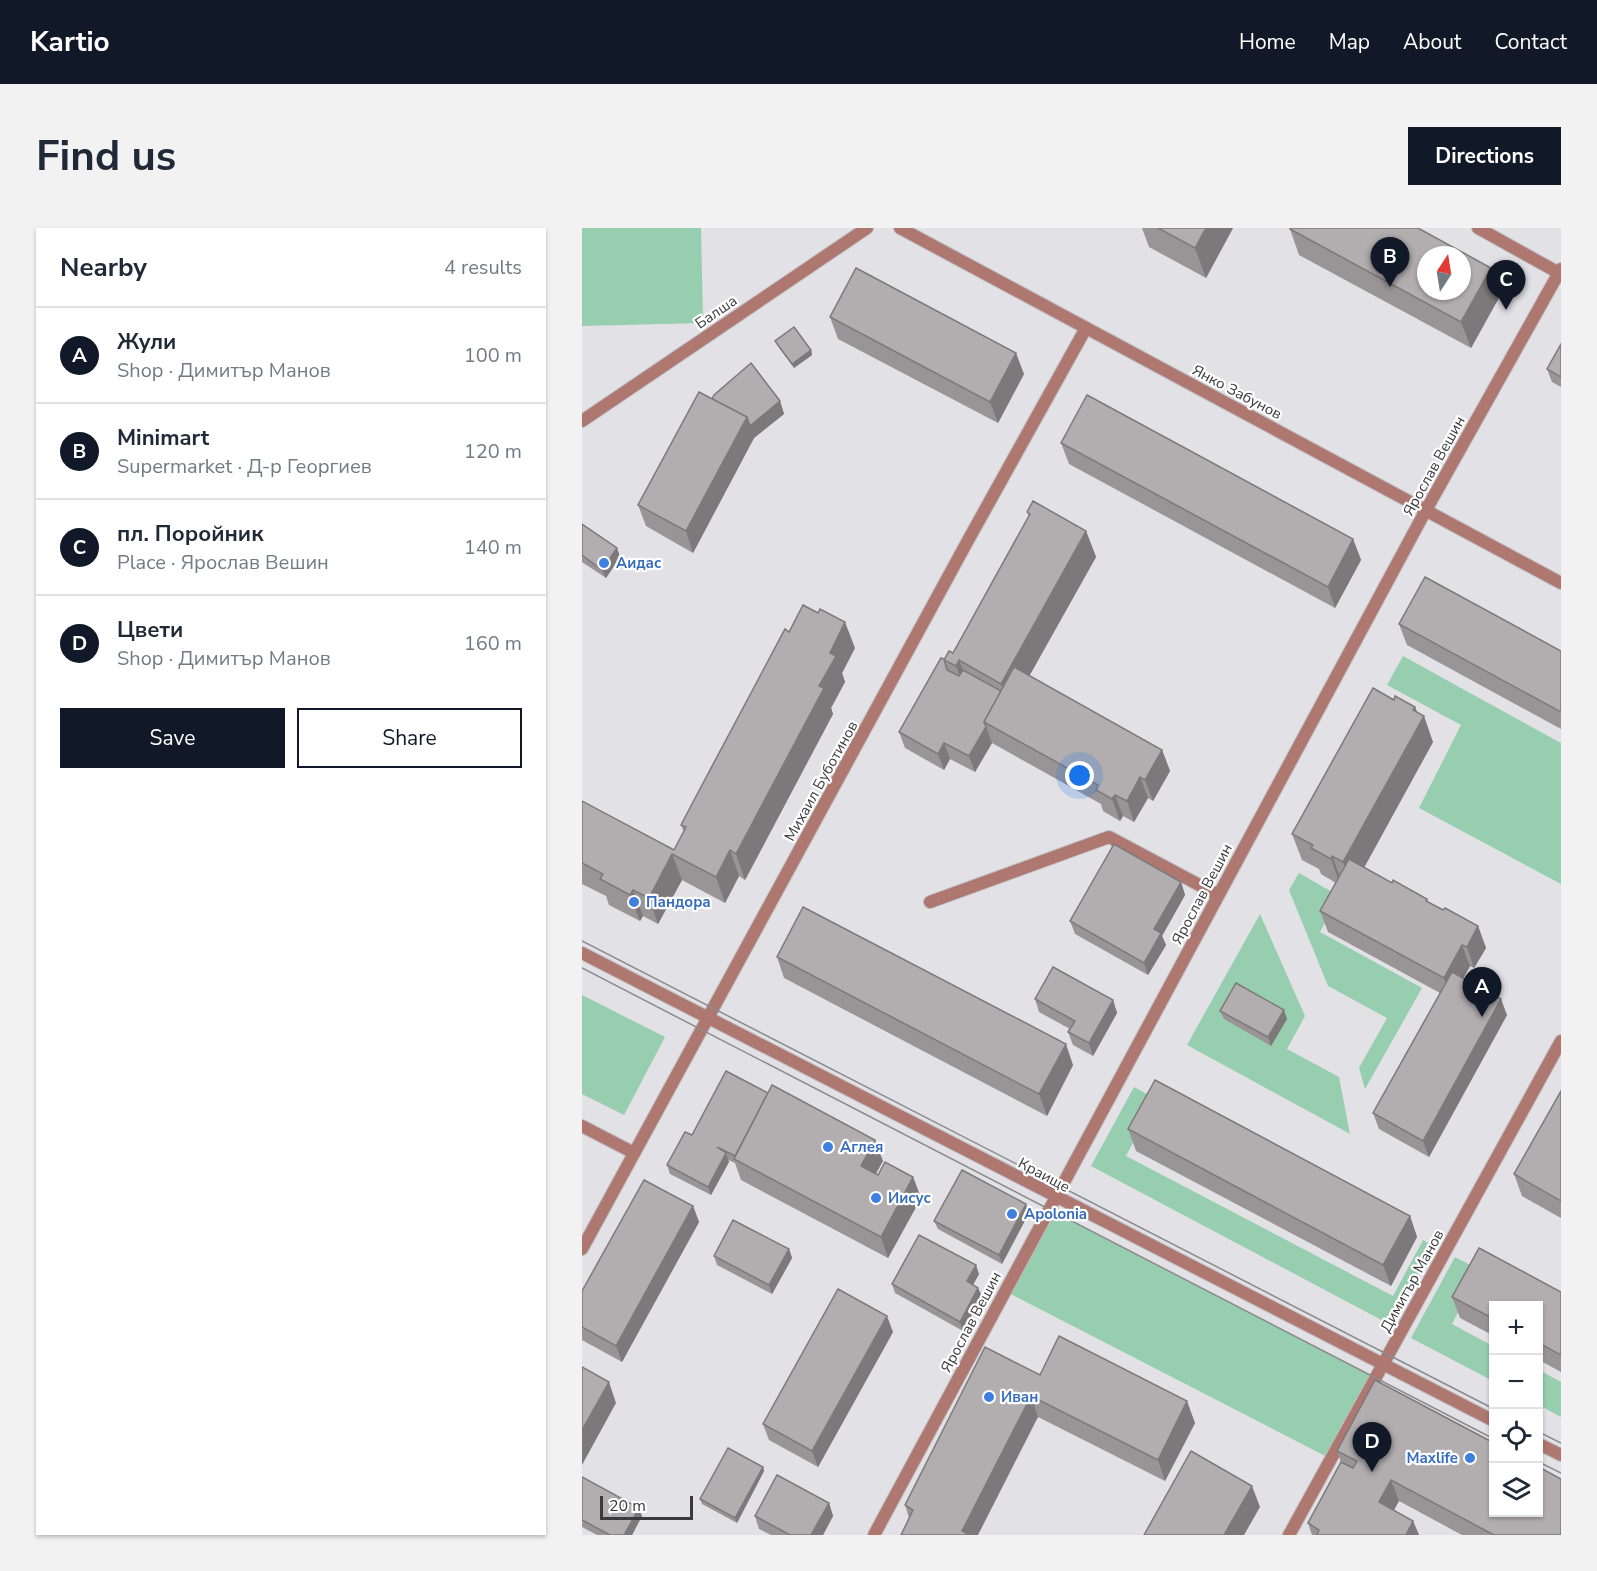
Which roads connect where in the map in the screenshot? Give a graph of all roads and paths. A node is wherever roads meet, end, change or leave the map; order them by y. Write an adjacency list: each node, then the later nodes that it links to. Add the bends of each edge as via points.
1 (867, 228): 6 (street, Балша)
2 (900, 228): 5 (street, Янко Забунов)
3 (1478, 228): 4 (street)
4 (1560, 271): 7 (street, Ярослав Вешин)
5 (1086, 328): 7 (street, Янко Забунов); 12 (street, Михаил Буботинов)
6 (582, 421)
7 (1426, 510): 8 (street, Янко Забунов); 9 (street, Ярослав Вешин)
8 (1561, 583)
9 (1218, 895): 10 (street, via 1109,837); 16 (street, Ярослав Вешин)
10 (930, 902)
11 (582, 953): 12 (street, Краище)
12 (708, 1018): 15 (street, Михаил Буботинов); 16 (street, Краище)
13 (1561, 1041): 18 (street, Димитър Манов)
14 (582, 1126): 15 (street)
15 (634, 1153): 17 (street, Михаил Буботинов)
16 (1056, 1197): 18 (street, Краище); 22 (street, Ярослав Вешин)
17 (582, 1249)
18 (1383, 1365): 19 (street, Краище); 23 (street, Димитър Манов)
19 (1489, 1418)
20 (1543, 1446): 21 (street)
21 (1561, 1455)
22 (874, 1535)
23 (1289, 1535)

